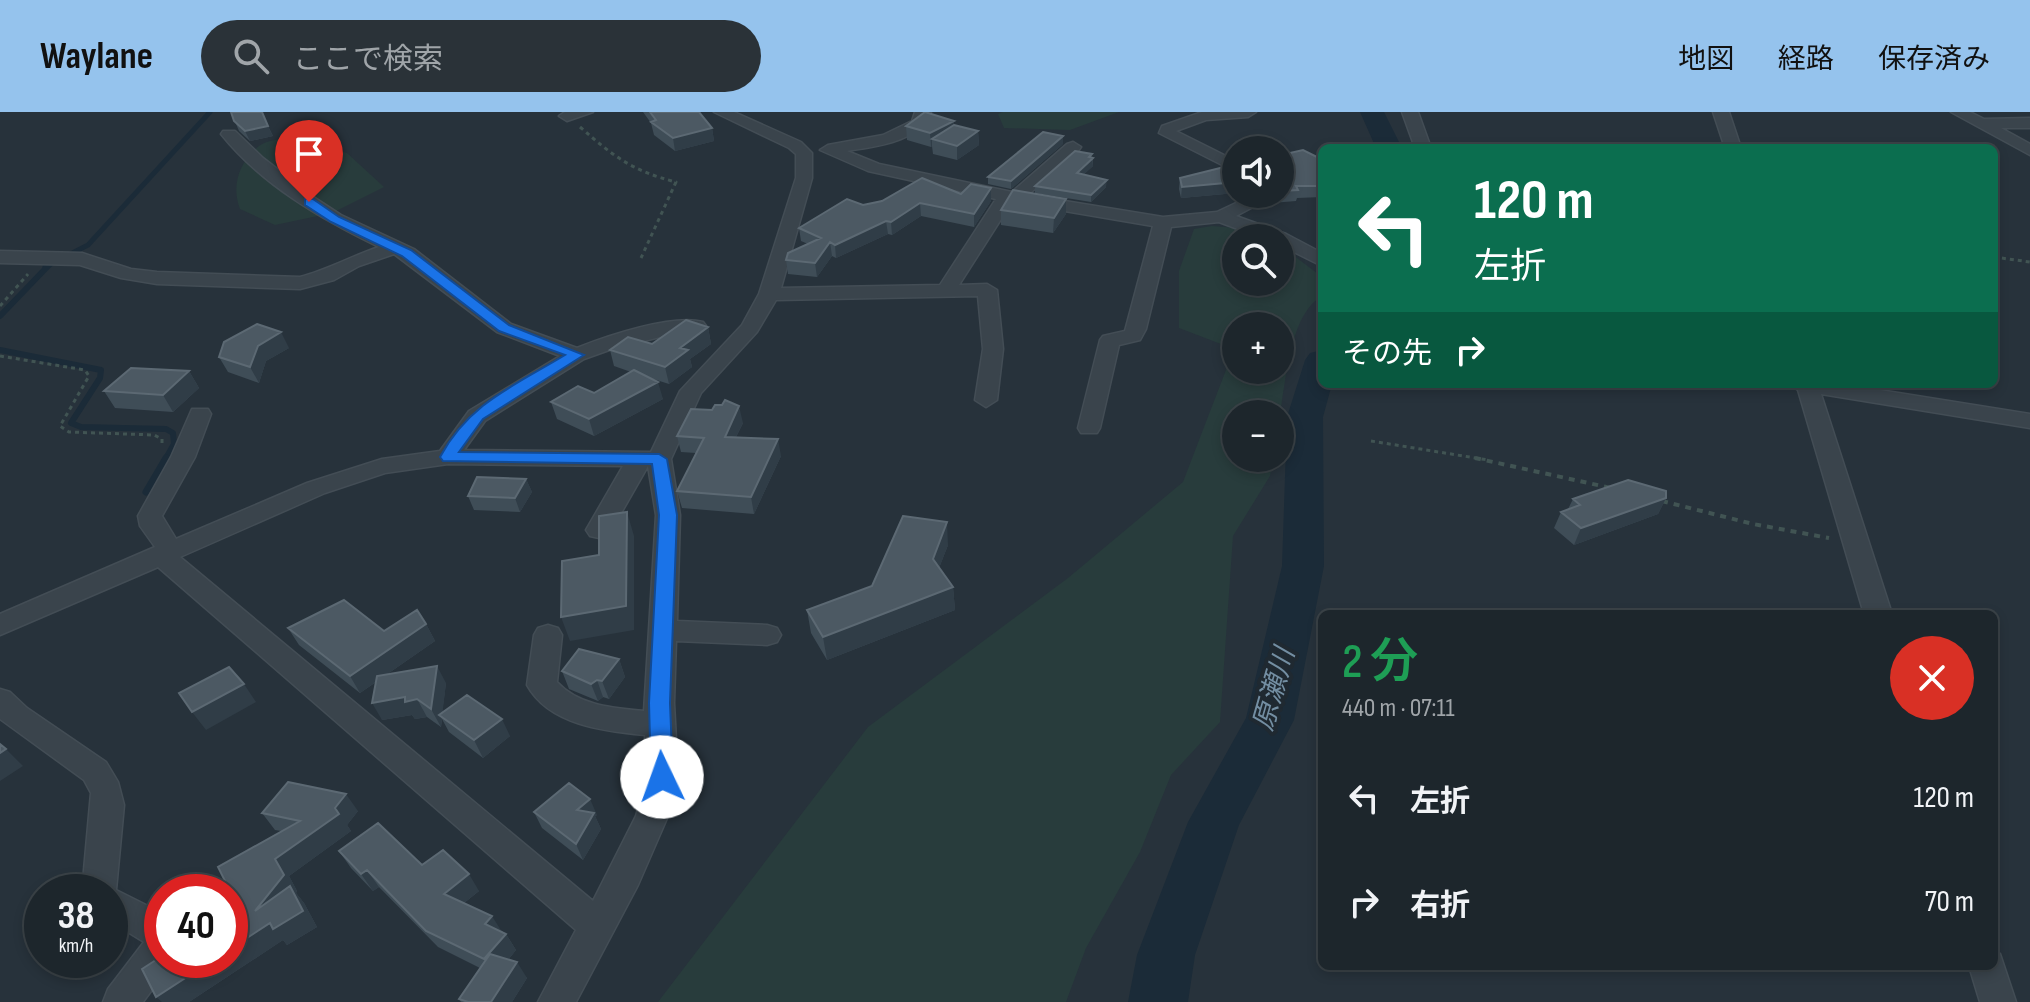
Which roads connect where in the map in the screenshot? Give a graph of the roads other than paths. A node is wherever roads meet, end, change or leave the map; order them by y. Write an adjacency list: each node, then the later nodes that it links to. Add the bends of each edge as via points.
1 (585, 112): 8 (street)
2 (722, 112): 17 (street, via 782,137)
3 (923, 112): 15 (street, via 918,124 887,139)
4 (1248, 112): 18 (street, via 1204,116 1167,129)
5 (1410, 112): 12 (street)
6 (1721, 112): 13 (street)
7 (1959, 112): 10 (street)
8 (567, 116)
9 (2030, 123): 10 (street)
10 (1980, 124): 16 (street)
11 (229, 134): 27 (street, via 309,202)
12 (1422, 144)
13 (1732, 144)
14 (1073, 147): 21 (street)
15 (829, 150): 17 (street); 21 (street, via 906,184)
16 (2030, 150)
17 (804, 153): 31 (street, via 804,178)
18 (1222, 160)
19 (1222, 167): 20 (street)
20 (1203, 172)
21 (1011, 197): 24 (street); 30 (street)
22 (1239, 208): 23 (street)
23 (1221, 217): 24 (street); 25 (street)
24 (1163, 222): 39 (street, via 1136,329 1133,336 1110,340)
25 (1241, 224)
26 (1294, 245): 29 (street)
27 (395, 247): 28 (street, via 300,283 138,277 96,261); 33 (street, via 504,328)
28 (0, 257)
29 (1318, 258)
30 (947, 289): 31 (street); 36 (street, via 989,292 993,349)
31 (769, 294): 41 (street, via 750,328 691,391)
32 (696, 326): 33 (street)
33 (577, 355): 40 (street, via 477,416)
34 (1806, 388): 44 (street)
35 (1829, 388): 38 (street)
36 (986, 400)
37 (200, 414): 43 (street, via 150,516)
38 (2030, 421)
39 (1089, 428)
40 (448, 457): 41 (street); 43 (street, via 352,475)
41 (649, 460): 42 (street); 46 (street, via 668,515)
42 (599, 530)
43 (166, 553): 45 (street); 52 (street)
44 (1877, 610)
45 (0, 625)
46 (663, 630): 48 (street); 50 (street)
47 (548, 635): 50 (street, via 542,685 549,694 587,712)
48 (767, 635)
49 (0, 700): 51 (street, via 95,771 107,791)
50 (660, 724): 52 (street, via 662,777 652,816)
51 (101, 874)
52 (597, 926): 56 (street)
53 (1988, 970): 57 (street)
54 (144, 971): 55 (street)
55 (121, 1002)
56 (556, 1002)
57 (1998, 1002)

